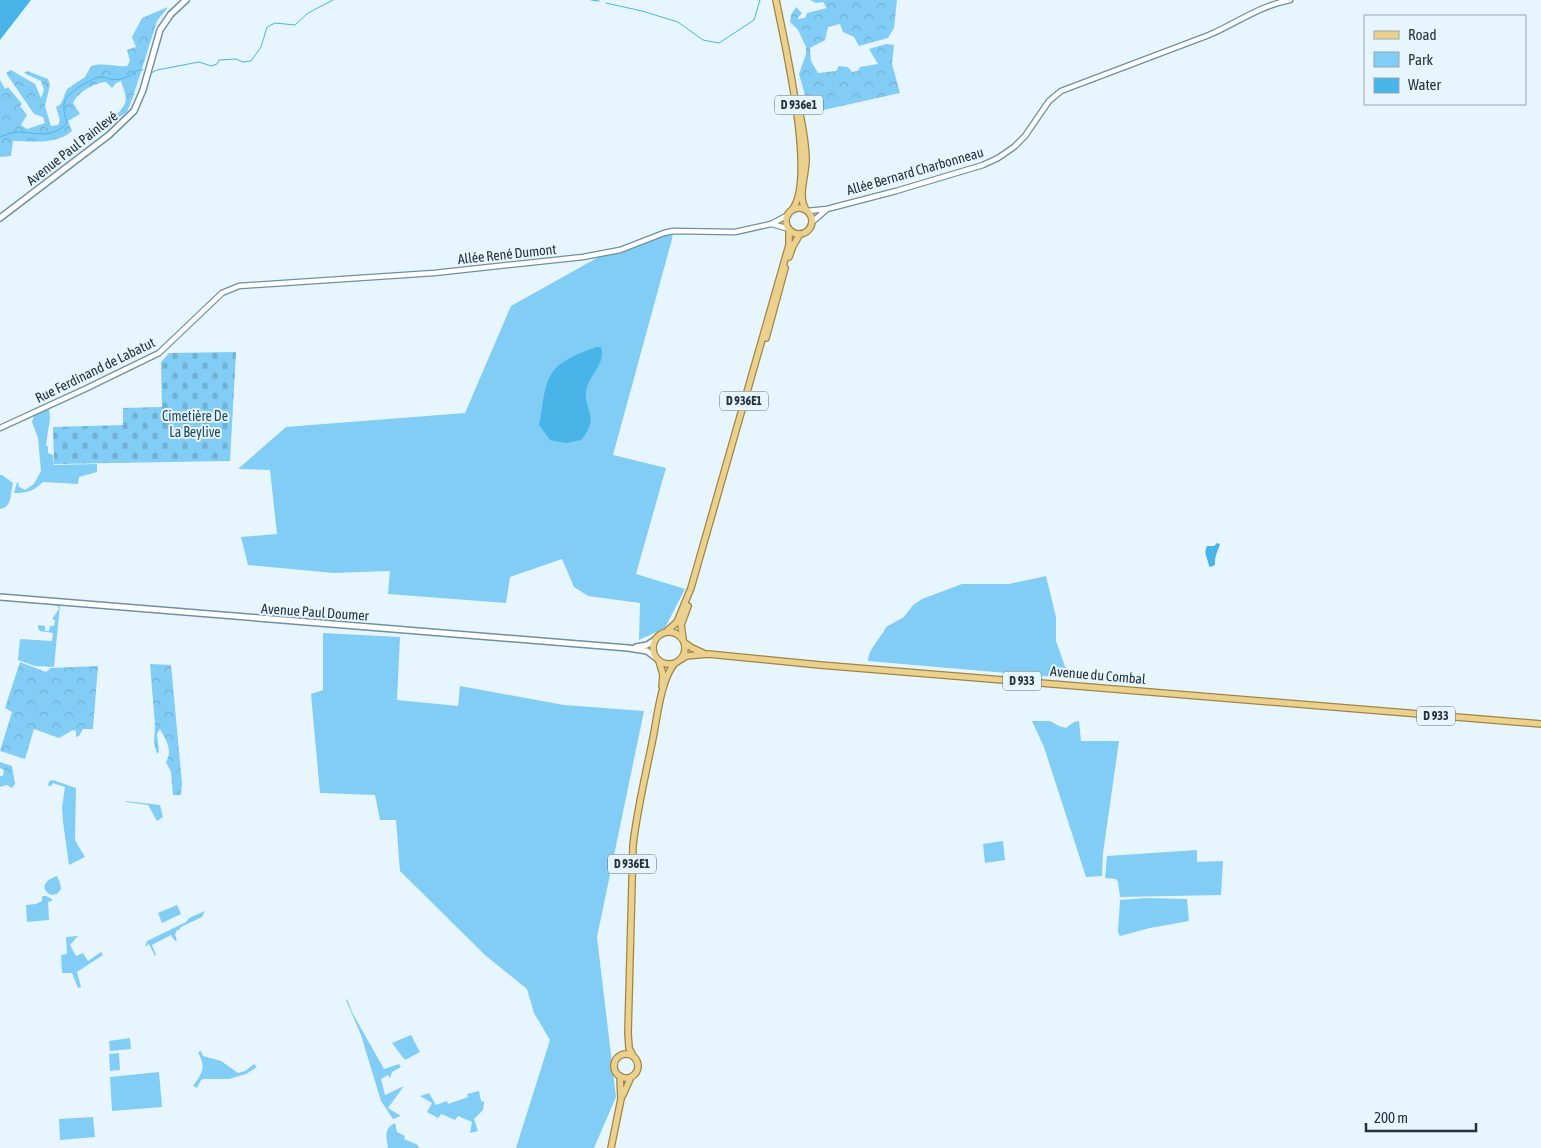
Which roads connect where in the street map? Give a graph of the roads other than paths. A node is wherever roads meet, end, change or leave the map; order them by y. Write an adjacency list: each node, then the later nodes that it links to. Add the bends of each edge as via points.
1 (777, 0): 5 (main road, D 936e1, via 805,139 802,195); 6 (main road, D 936e1, via 801,140 801,179 797,203)
2 (1290, 0): 4 (street, Allée Bernard Charbonneau, via 1272,3 1226,28 1061,90 1049,100 1014,147 983,165)
3 (183, 1): 7 (main road, Avenue Paul Painlevé, via 160,30 134,111 109,135)
4 (827, 209): 5 (street, Allée Bernard Charbonneau); 8 (street)
5 (807, 210): 6 (main road, via 799,208); 8 (main road)
6 (790, 213): 9 (street, Allée René Dumont); 10 (main road, via 786,222)
7 (0, 218)
8 (812, 222): 11 (main road, via 809,230)
9 (771, 224): 10 (street, Allée René Dumont); 12 (street, Allée René Dumont, via 724,233 672,231 620,250 583,258 434,273)
10 (789, 229): 11 (main road); 15 (main road, D 936E1, via 789,245 691,588 677,622)
11 (800, 234): 17 (main road, D 936E1, via 787,263 682,625)
12 (241, 286): 13 (street, Rue Ferdinand de Labatut, via 222,293 159,353)
13 (0, 428)
14 (0, 597): 18 (main road, Avenue Paul Doumer)
15 (667, 631): 16 (main road); 17 (main road)
16 (655, 640): 18 (main road, via 647,645); 20 (main road, via 653,649)
17 (684, 640): 19 (main road, D 933, via 692,648); 21 (main road)
18 (628, 648): 20 (main road, via 647,651)
19 (708, 654): 21 (main road, D 933); 24 (main road, Avenue du Combal / D 933)
20 (657, 659): 22 (main road, via 664,664); 23 (main road, D 936E1, via 663,674)
21 (682, 659): 22 (main road)
22 (675, 663): 23 (main road, D 936E1)
23 (661, 697): 25 (main road, D 936E1, via 633,845)
24 (1541, 724)
25 (628, 1033): 26 (main road, D 936E1); 27 (main road, D 936E1)
26 (621, 1056): 27 (main road); 28 (main road, via 615,1065)
27 (633, 1056): 29 (main road, via 638,1066)
28 (620, 1076): 29 (main road); 30 (main road)
29 (631, 1077): 30 (main road)
30 (621, 1099): 31 (main road)
31 (612, 1148)

